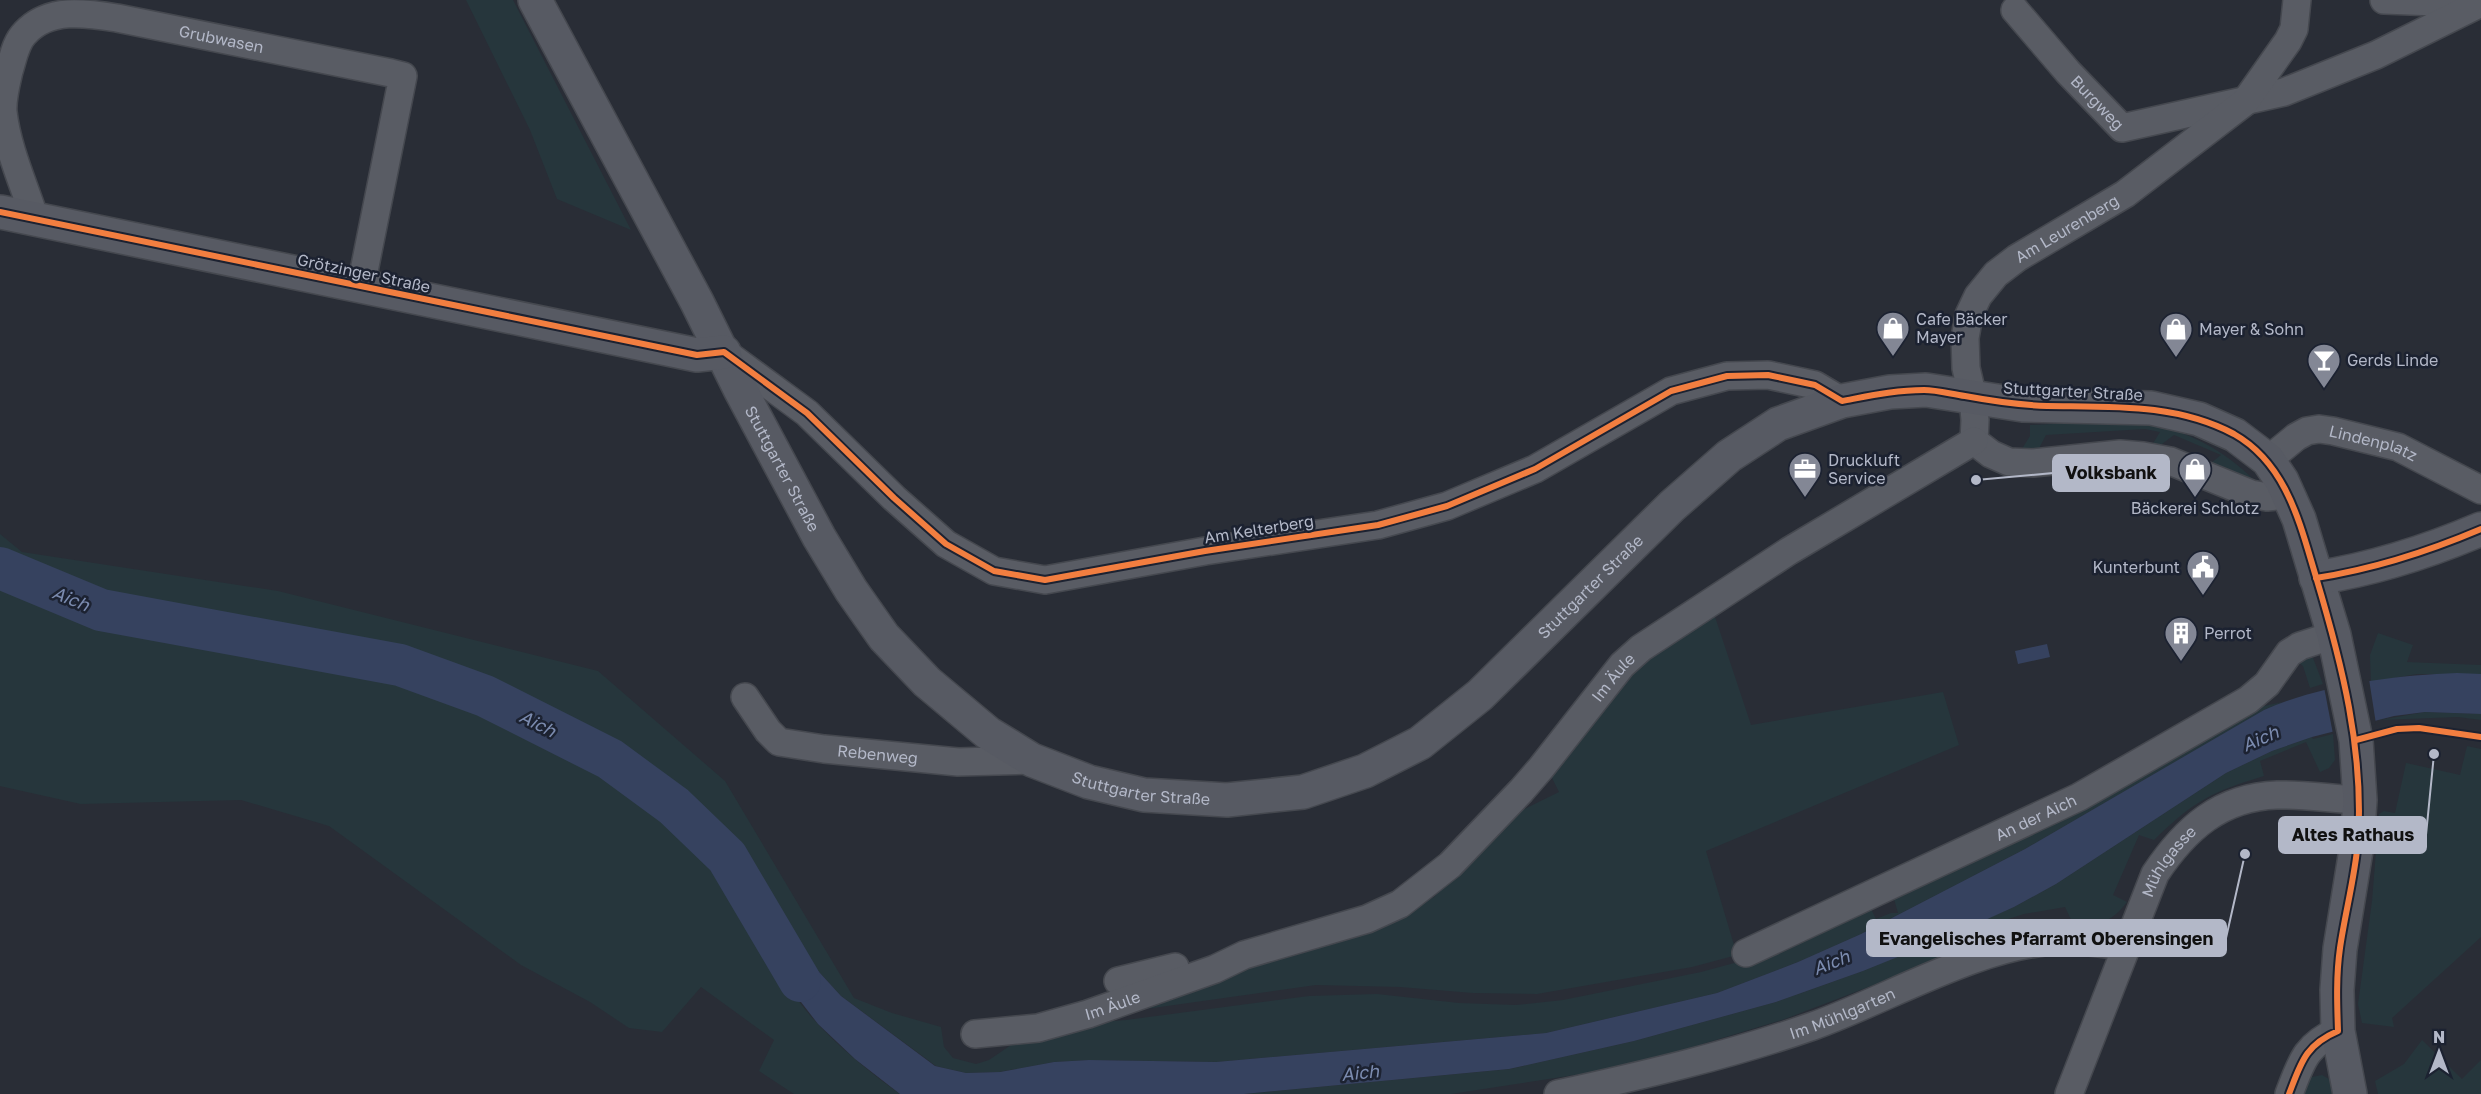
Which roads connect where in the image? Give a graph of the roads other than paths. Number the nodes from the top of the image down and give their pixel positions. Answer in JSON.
{"nodes":[{"id":1,"x":535,"y":0,"type":"edge"},
{"id":2,"x":2298,"y":0,"type":"edge"},
{"id":3,"x":2384,"y":0,"type":"edge"},
{"id":4,"x":2463,"y":0,"type":"edge"},
{"id":5,"x":2481,"y":3,"type":"edge"},
{"id":6,"x":2015,"y":10,"type":"dead end"},
{"id":7,"x":2245,"y":102,"type":"junction"},
{"id":8,"x":0,"y":212,"type":"edge"},
{"id":9,"x":35,"y":219,"type":"junction"},
{"id":10,"x":361,"y":286,"type":"junction"},
{"id":11,"x":724,"y":352,"type":"junction"},
{"id":12,"x":1973,"y":398,"type":"junction"},
{"id":13,"x":1842,"y":401,"type":"junction"},
{"id":14,"x":1974,"y":441,"type":"junction"},
{"id":15,"x":2268,"y":460,"type":"junction"},
{"id":16,"x":2481,"y":490,"type":"edge"},
{"id":17,"x":2288,"y":495,"type":"junction"},
{"id":18,"x":2481,"y":529,"type":"edge"},
{"id":19,"x":2316,"y":578,"type":"junction"},
{"id":20,"x":2334,"y":635,"type":"junction"},
{"id":21,"x":745,"y":697,"type":"dead end"},
{"id":22,"x":1032,"y":760,"type":"junction"},
{"id":23,"x":2360,"y":800,"type":"junction"},
{"id":24,"x":2125,"y":947,"type":"junction"},
{"id":25,"x":1746,"y":953,"type":"dead end"},
{"id":26,"x":1244,"y":955,"type":"junction"},
{"id":27,"x":1118,"y":981,"type":"dead end"},
{"id":28,"x":2338,"y":1031,"type":"junction"},
{"id":29,"x":975,"y":1034,"type":"dead end"},
{"id":30,"x":1558,"y":1094,"type":"edge"},
{"id":31,"x":2069,"y":1094,"type":"edge"},
{"id":32,"x":2289,"y":1094,"type":"edge"},
{"id":33,"x":2350,"y":1094,"type":"edge"}],
"edges":[{"from":1,"to":11,"type":"main road","name":"Stuttgarter Straße"},
{"from":2,"to":7,"type":"street","name":"Am Leurenberg"},
{"from":3,"to":4,"type":"street"},
{"from":5,"to":7,"type":"street","name":"Am Leurenberg"},
{"from":6,"to":7,"type":"street","name":"Burgweg"},
{"from":7,"to":12,"type":"street","name":"Am Leurenberg"},
{"from":8,"to":9,"type":"main road","name":"Grötzinger Straße"},
{"from":9,"to":10,"type":"main road","name":"Grötzinger Straße"},
{"from":9,"to":10,"type":"street","name":"Grubwasen"},
{"from":10,"to":11,"type":"main road","name":"Grötzinger Straße"},
{"from":11,"to":13,"type":"street","name":"Am Kelterberg"},
{"from":11,"to":22,"type":"main road","name":"Stuttgarter Straße"},
{"from":12,"to":13,"type":"main road","name":"Stuttgarter Straße"},
{"from":12,"to":14,"type":"street"},
{"from":12,"to":15,"type":"main road","name":"Stuttgarter Straße"},
{"from":13,"to":22,"type":"main road","name":"Stuttgarter Straße"},
{"from":14,"to":17,"type":"street"},
{"from":14,"to":26,"type":"street","name":"Im Äule"},
{"from":15,"to":16,"type":"street","name":"Lindenplatz"},
{"from":15,"to":17,"type":"main road","name":"Stuttgarter Straße"},
{"from":17,"to":19,"type":"main road","name":"Stuttgarter Straße"},
{"from":18,"to":19,"type":"main road"},
{"from":19,"to":20,"type":"main road","name":"Stuttgarter Straße"},
{"from":20,"to":23,"type":"main road","name":"Stuttgarter Straße"},
{"from":20,"to":25,"type":"street","name":"An der Aich"},
{"from":21,"to":22,"type":"street","name":"Rebenweg"},
{"from":23,"to":24,"type":"street","name":"Mühlgasse"},
{"from":23,"to":28,"type":"main road","name":"Stuttgarter Straße"},
{"from":24,"to":30,"type":"street","name":"Im Mühlgarten"},
{"from":24,"to":31,"type":"street","name":"Mühlgasse"},
{"from":26,"to":27,"type":"street","name":"Im Äule"},
{"from":26,"to":29,"type":"street","name":"Im Äule"},
{"from":28,"to":32,"type":"street"},
{"from":28,"to":33,"type":"main road","name":"Stuttgarter Straße"}]}
